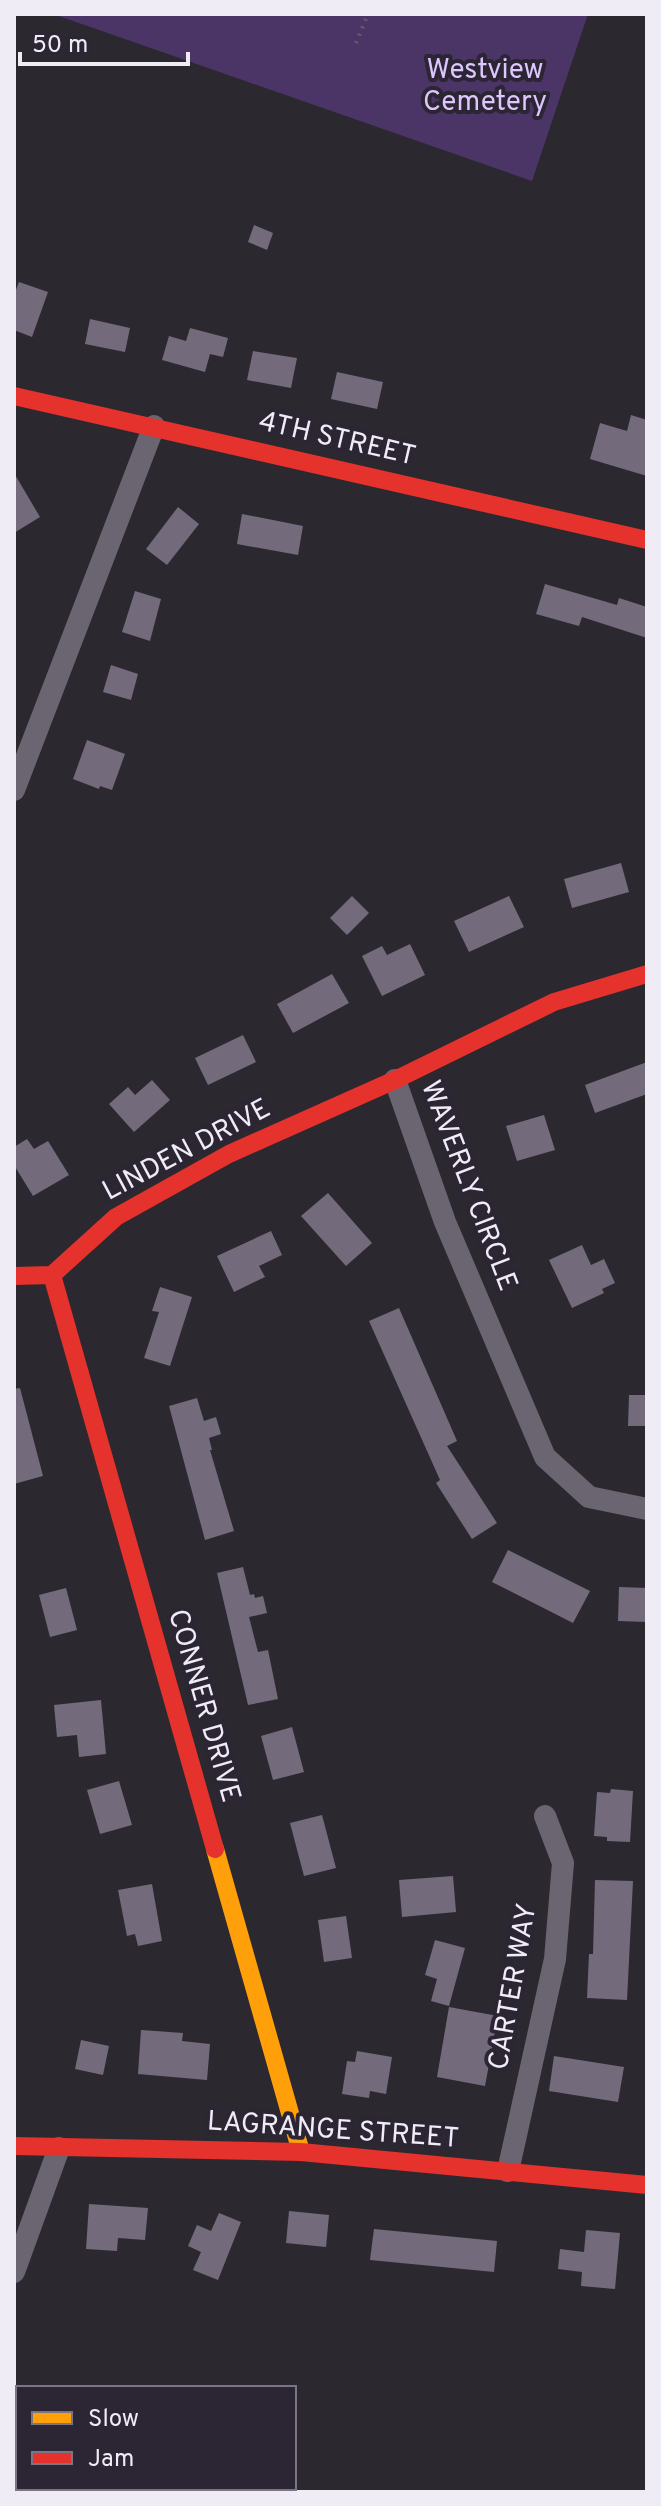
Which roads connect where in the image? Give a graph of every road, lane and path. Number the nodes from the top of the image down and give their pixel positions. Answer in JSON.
{"nodes":[{"id":1,"x":368,"y":14,"type":"edge"},
{"id":2,"x":356,"y":43,"type":"dead end"},
{"id":3,"x":14,"y":396,"type":"edge"},
{"id":4,"x":154,"y":426,"type":"junction"},
{"id":5,"x":647,"y":540,"type":"edge"},
{"id":6,"x":14,"y":790,"type":"edge"},
{"id":7,"x":647,"y":974,"type":"edge"},
{"id":8,"x":395,"y":1080,"type":"junction"},
{"id":9,"x":52,"y":1275,"type":"junction"},
{"id":10,"x":14,"y":1276,"type":"edge"},
{"id":11,"x":647,"y":1509,"type":"edge"},
{"id":12,"x":545,"y":1816,"type":"dead end"},
{"id":13,"x":14,"y":2146,"type":"edge"},
{"id":14,"x":59,"y":2148,"type":"junction"},
{"id":15,"x":301,"y":2152,"type":"junction"},
{"id":16,"x":508,"y":2171,"type":"junction"},
{"id":17,"x":647,"y":2185,"type":"edge"},
{"id":18,"x":14,"y":2272,"type":"edge"}],
"edges":[{"from":1,"to":2,"type":"path"},
{"from":3,"to":4,"type":"street","name":"4TH STREET"},
{"from":4,"to":5,"type":"street","name":"4TH STREET"},
{"from":4,"to":6,"type":"street"},
{"from":7,"to":8,"type":"street","name":"WAVERLY CIRCLE"},
{"from":8,"to":9,"type":"street","name":"LINDEN DRIVE"},
{"from":8,"to":11,"type":"street","name":"WAVERLY CIRCLE"},
{"from":9,"to":10,"type":"street"},
{"from":9,"to":15,"type":"street","name":"CONNER DRIVE"},
{"from":12,"to":16,"type":"street","name":"CARTER WAY"},
{"from":13,"to":14,"type":"street","name":"LAGRANGE STREET"},
{"from":14,"to":15,"type":"street","name":"LAGRANGE STREET"},
{"from":14,"to":18,"type":"street"},
{"from":15,"to":16,"type":"street","name":"LAGRANGE STREET"},
{"from":16,"to":17,"type":"street","name":"LAGRANGE STREET"}]}
